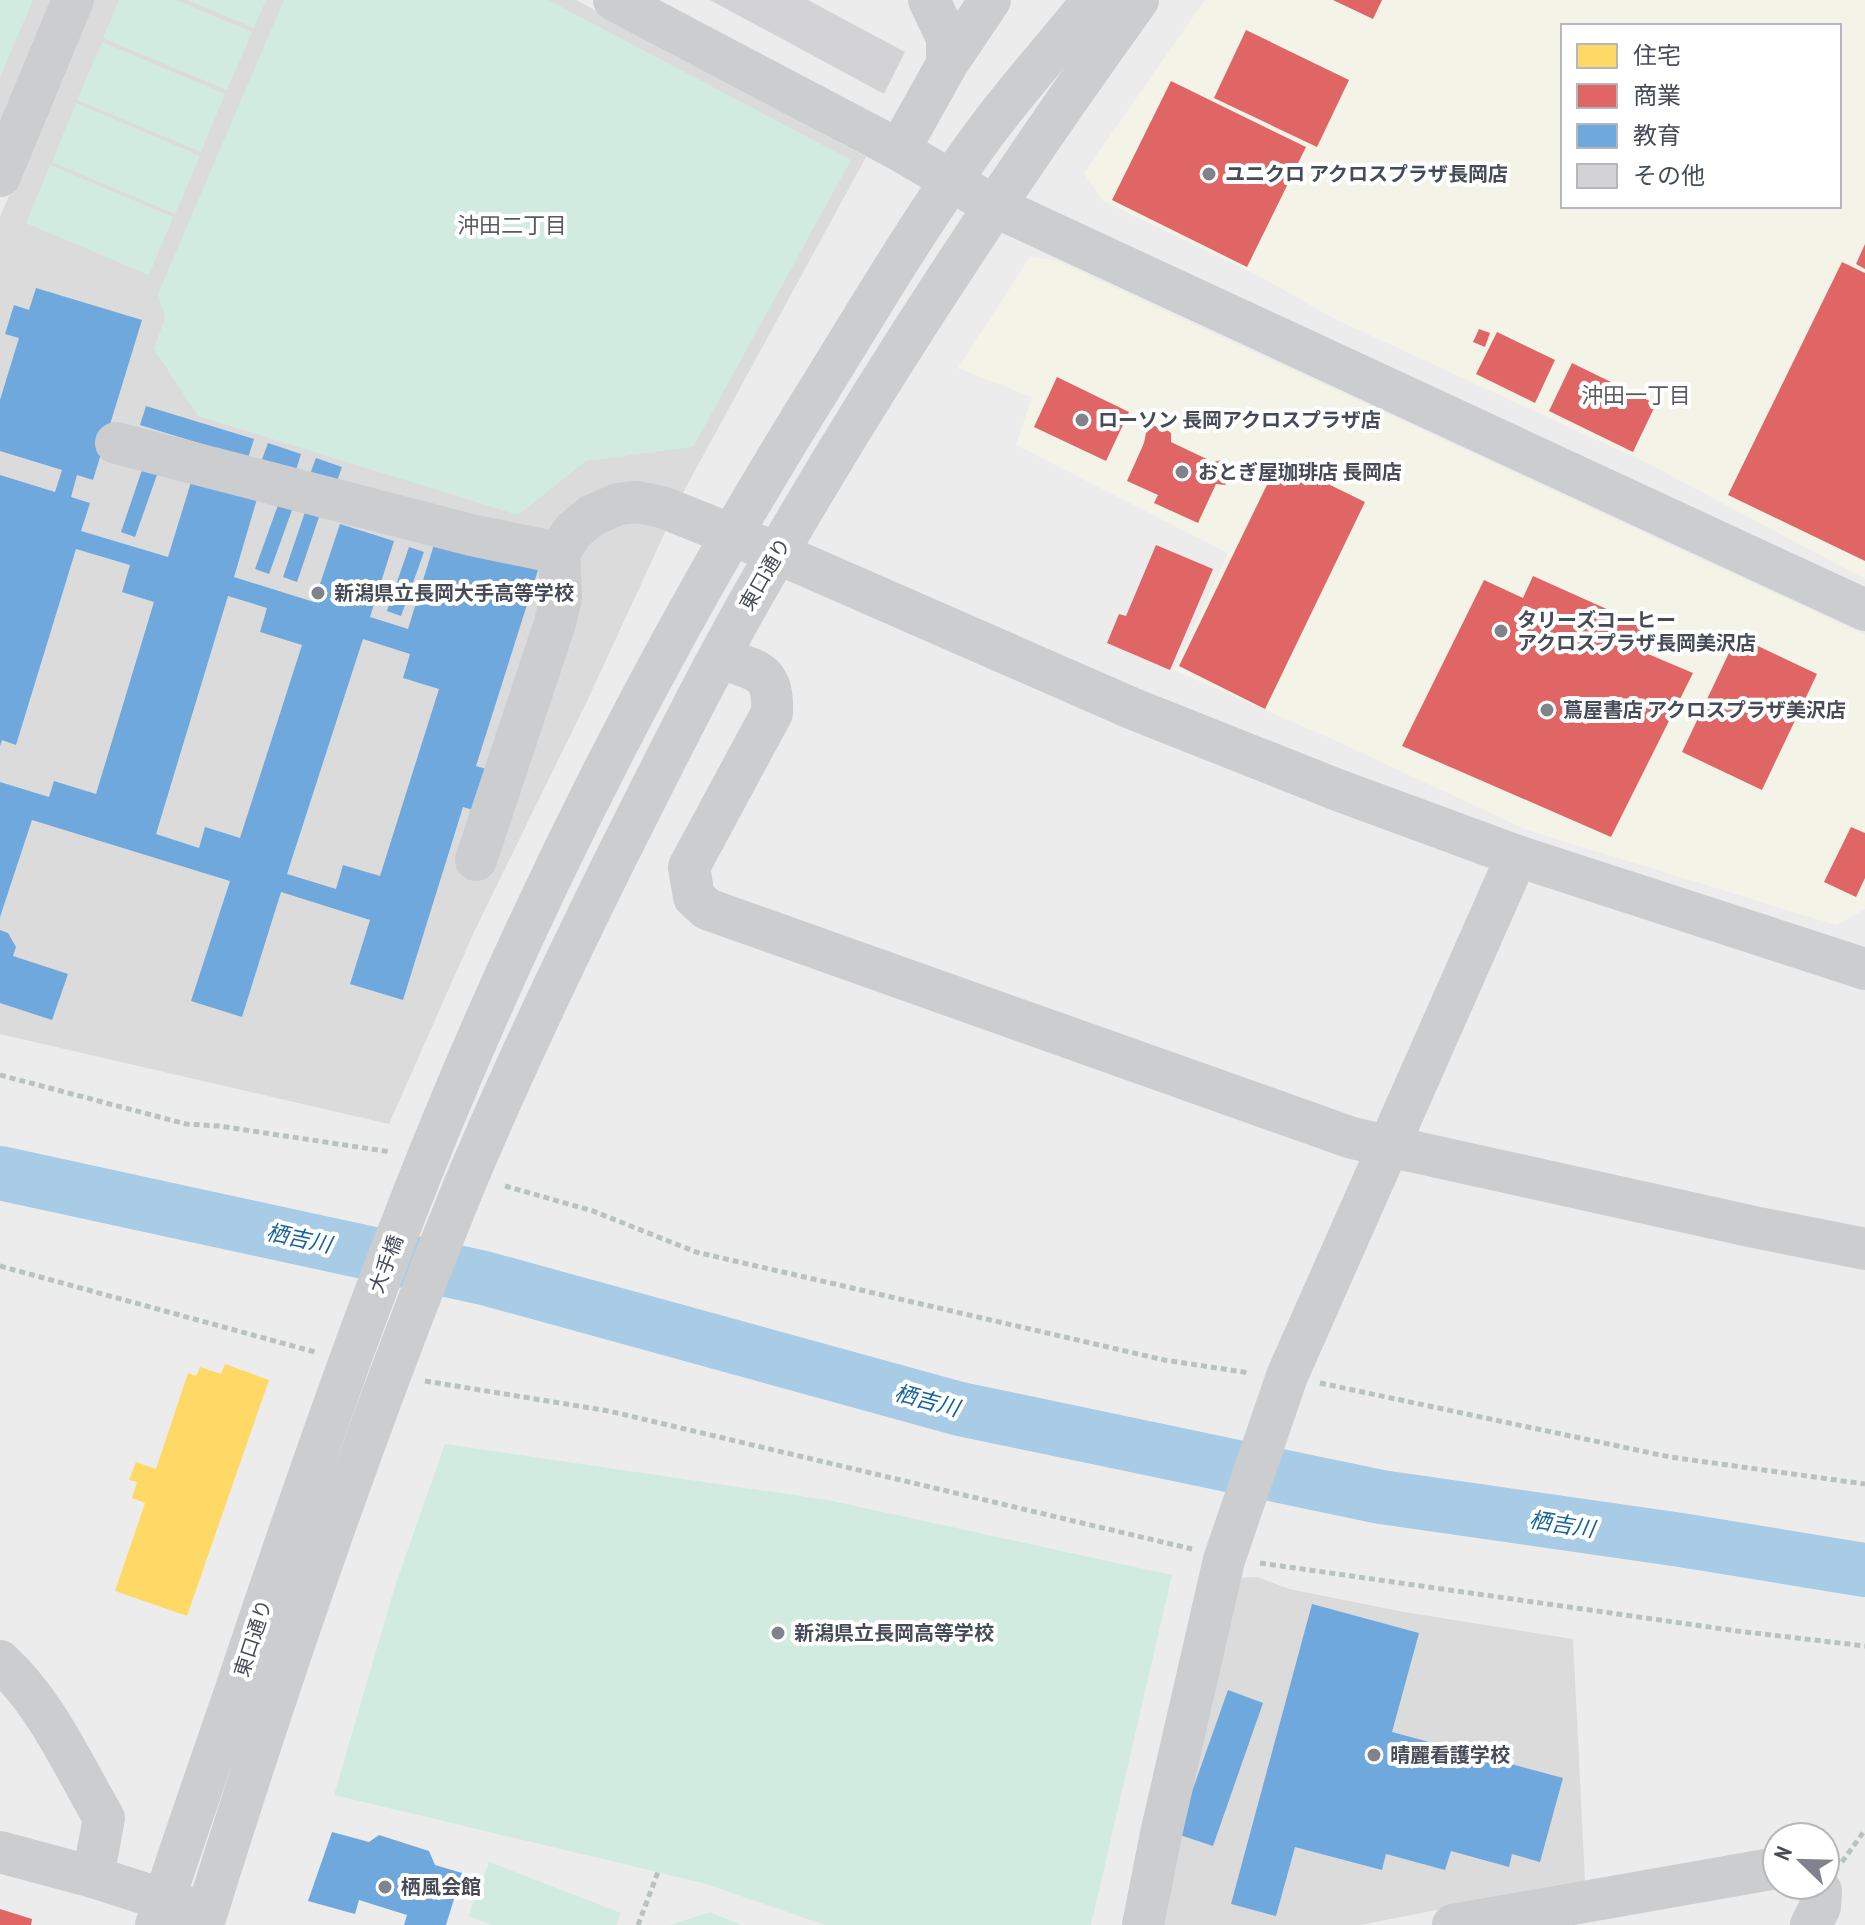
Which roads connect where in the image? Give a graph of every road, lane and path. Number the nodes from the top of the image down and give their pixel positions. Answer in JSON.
{"nodes":[{"id":1,"x":73,"y":0,"type":"edge"},
{"id":2,"x":614,"y":0,"type":"edge"},
{"id":3,"x":929,"y":0,"type":"edge"},
{"id":4,"x":990,"y":0,"type":"edge"},
{"id":5,"x":1093,"y":0,"type":"edge"},
{"id":6,"x":1138,"y":0,"type":"edge"},
{"id":7,"x":947,"y":64,"type":"junction"},
{"id":8,"x":899,"y":150,"type":"junction"},
{"id":9,"x":0,"y":176,"type":"edge"},
{"id":10,"x":951,"y":182,"type":"junction"},
{"id":11,"x":994,"y":206,"type":"junction"},
{"id":12,"x":116,"y":443,"type":"dead end"},
{"id":13,"x":731,"y":534,"type":"junction"},
{"id":14,"x":559,"y":553,"type":"junction"},
{"id":15,"x":777,"y":553,"type":"junction"},
{"id":16,"x":1865,"y":610,"type":"edge"},
{"id":17,"x":719,"y":657,"type":"junction"},
{"id":18,"x":1517,"y":856,"type":"junction"},
{"id":19,"x":476,"y":860,"type":"dead end"},
{"id":20,"x":1865,"y":969,"type":"edge"},
{"id":21,"x":0,"y":1075,"type":"edge"},
{"id":22,"x":1388,"y":1146,"type":"junction"},
{"id":23,"x":406,"y":1165,"type":"junction"},
{"id":24,"x":505,"y":1186,"type":"dead end"},
{"id":25,"x":1865,"y":1249,"type":"edge"},
{"id":26,"x":0,"y":1266,"type":"edge"},
{"id":27,"x":333,"y":1352,"type":"junction"},
{"id":28,"x":410,"y":1372,"type":"junction"},
{"id":29,"x":1283,"y":1381,"type":"junction"},
{"id":30,"x":1865,"y":1484,"type":"edge"},
{"id":31,"x":1227,"y":1555,"type":"junction"},
{"id":32,"x":1865,"y":1646,"type":"edge"},
{"id":33,"x":0,"y":1661,"type":"edge"},
{"id":34,"x":0,"y":1852,"type":"edge"},
{"id":35,"x":1761,"y":1871,"type":"edge"},
{"id":36,"x":658,"y":1872,"type":"dead end"},
{"id":37,"x":93,"y":1877,"type":"junction"},
{"id":38,"x":1820,"y":1901,"type":"edge"},
{"id":39,"x":160,"y":1912,"type":"edge"},
{"id":40,"x":1542,"y":1917,"type":"edge"},
{"id":41,"x":205,"y":1919,"type":"edge"},
{"id":42,"x":638,"y":1925,"type":"edge"},
{"id":43,"x":1143,"y":1925,"type":"edge"},
{"id":44,"x":1453,"y":1925,"type":"edge"},
{"id":45,"x":1811,"y":1925,"type":"edge"}],
"edges":[{"from":1,"to":9,"type":"street"},
{"from":2,"to":8,"type":"street"},
{"from":3,"to":7,"type":"street"},
{"from":4,"to":7,"type":"street"},
{"from":5,"to":10,"type":"street"},
{"from":6,"to":11,"type":"street","name":"東口通り"},
{"from":7,"to":8,"type":"street"},
{"from":8,"to":10,"type":"street"},
{"from":10,"to":11,"type":"street"},
{"from":10,"to":13,"type":"street"},
{"from":11,"to":15,"type":"street","name":"東口通り"},
{"from":11,"to":16,"type":"street"},
{"from":12,"to":14,"type":"street"},
{"from":13,"to":14,"type":"street"},
{"from":13,"to":15,"type":"street"},
{"from":13,"to":23,"type":"street"},
{"from":14,"to":19,"type":"street"},
{"from":15,"to":17,"type":"street","name":"東口通り"},
{"from":15,"to":18,"type":"street"},
{"from":17,"to":22,"type":"street"},
{"from":17,"to":28,"type":"street","name":"東口通り"},
{"from":18,"to":20,"type":"street"},
{"from":18,"to":22,"type":"street"},
{"from":21,"to":23,"type":"path"},
{"from":22,"to":25,"type":"street"},
{"from":22,"to":29,"type":"street"},
{"from":23,"to":27,"type":"street","name":"大手橋"},
{"from":24,"to":29,"type":"path"},
{"from":26,"to":27,"type":"path"},
{"from":27,"to":39,"type":"street","name":"東口通り"},
{"from":28,"to":31,"type":"path"},
{"from":28,"to":41,"type":"street","name":"東口通り"},
{"from":29,"to":30,"type":"path"},
{"from":29,"to":31,"type":"street"},
{"from":31,"to":32,"type":"path"},
{"from":31,"to":43,"type":"street"},
{"from":33,"to":37,"type":"street"},
{"from":34,"to":37,"type":"street"},
{"from":35,"to":40,"type":"street"},
{"from":36,"to":42,"type":"path"},
{"from":37,"to":39,"type":"street"},
{"from":38,"to":45,"type":"street"},
{"from":39,"to":41,"type":"street"},
{"from":40,"to":44,"type":"street"}]}
